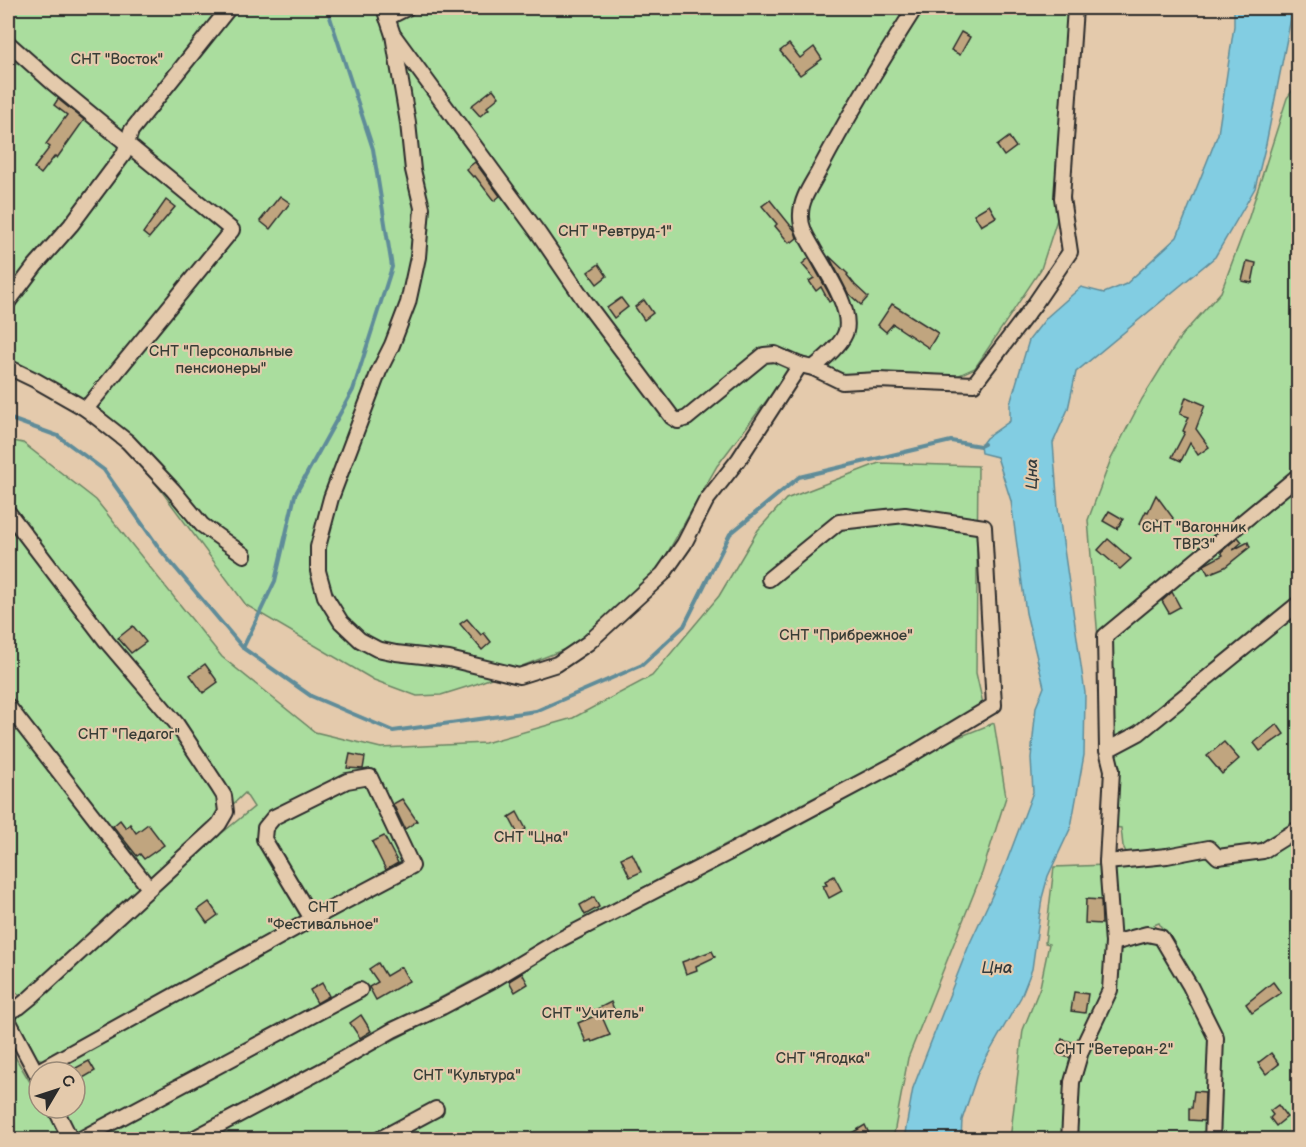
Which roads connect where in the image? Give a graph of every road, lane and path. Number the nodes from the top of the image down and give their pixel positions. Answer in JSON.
{"nodes":[{"id":1,"x":229,"y":8,"type":"edge"},
{"id":2,"x":406,"y":8,"type":"edge"},
{"id":3,"x":915,"y":8,"type":"edge"},
{"id":4,"x":1075,"y":8,"type":"edge"},
{"id":5,"x":386,"y":13,"type":"edge"},
{"id":6,"x":393,"y":35,"type":"junction"},
{"id":7,"x":8,"y":43,"type":"edge"},
{"id":8,"x":127,"y":144,"type":"junction"},
{"id":9,"x":8,"y":302,"type":"edge"},
{"id":10,"x":8,"y":367,"type":"edge"},
{"id":11,"x":806,"y":367,"type":"junction"},
{"id":12,"x":87,"y":409,"type":"junction"},
{"id":13,"x":1299,"y":476,"type":"edge"},
{"id":14,"x":8,"y":512,"type":"edge"},
{"id":15,"x":244,"y":555,"type":"dead end"},
{"id":16,"x":769,"y":579,"type":"dead end"},
{"id":17,"x":1299,"y":604,"type":"edge"},
{"id":18,"x":8,"y":706,"type":"edge"},
{"id":19,"x":1107,"y":750,"type":"junction"},
{"id":20,"x":1299,"y":829,"type":"edge"},
{"id":21,"x":1107,"y":861,"type":"junction"},
{"id":22,"x":148,"y":888,"type":"junction"},
{"id":23,"x":312,"y":919,"type":"junction"},
{"id":24,"x":1113,"y":943,"type":"junction"},
{"id":25,"x":360,"y":990,"type":"dead end"},
{"id":26,"x":8,"y":1012,"type":"edge"},
{"id":27,"x":8,"y":1020,"type":"edge"},
{"id":28,"x":30,"y":1060,"type":"edge"},
{"id":29,"x":64,"y":1060,"type":"edge"},
{"id":30,"x":436,"y":1109,"type":"dead end"},
{"id":31,"x":61,"y":1120,"type":"edge"},
{"id":32,"x":71,"y":1140,"type":"edge"},
{"id":33,"x":80,"y":1140,"type":"edge"},
{"id":34,"x":191,"y":1140,"type":"edge"},
{"id":35,"x":378,"y":1140,"type":"edge"},
{"id":36,"x":1069,"y":1140,"type":"edge"},
{"id":37,"x":1212,"y":1140,"type":"edge"}],
"edges":[{"from":1,"to":8,"type":"street"},
{"from":2,"to":5,"type":"street"},
{"from":3,"to":11,"type":"street"},
{"from":4,"to":11,"type":"street"},
{"from":5,"to":6,"type":"street"},
{"from":6,"to":11,"type":"street"},
{"from":6,"to":11,"type":"street"},
{"from":7,"to":8,"type":"street"},
{"from":8,"to":9,"type":"street"},
{"from":8,"to":12,"type":"street"},
{"from":10,"to":12,"type":"street"},
{"from":12,"to":15,"type":"street"},
{"from":13,"to":19,"type":"street"},
{"from":14,"to":22,"type":"street"},
{"from":16,"to":34,"type":"street"},
{"from":17,"to":19,"type":"street"},
{"from":18,"to":22,"type":"street"},
{"from":19,"to":21,"type":"street"},
{"from":20,"to":21,"type":"street"},
{"from":21,"to":24,"type":"street"},
{"from":22,"to":26,"type":"street"},
{"from":23,"to":23,"type":"street"},
{"from":23,"to":29,"type":"street"},
{"from":24,"to":36,"type":"street"},
{"from":24,"to":37,"type":"street"},
{"from":25,"to":33,"type":"street"},
{"from":27,"to":28,"type":"street"},
{"from":30,"to":35,"type":"street"},
{"from":31,"to":32,"type":"street"}]}
